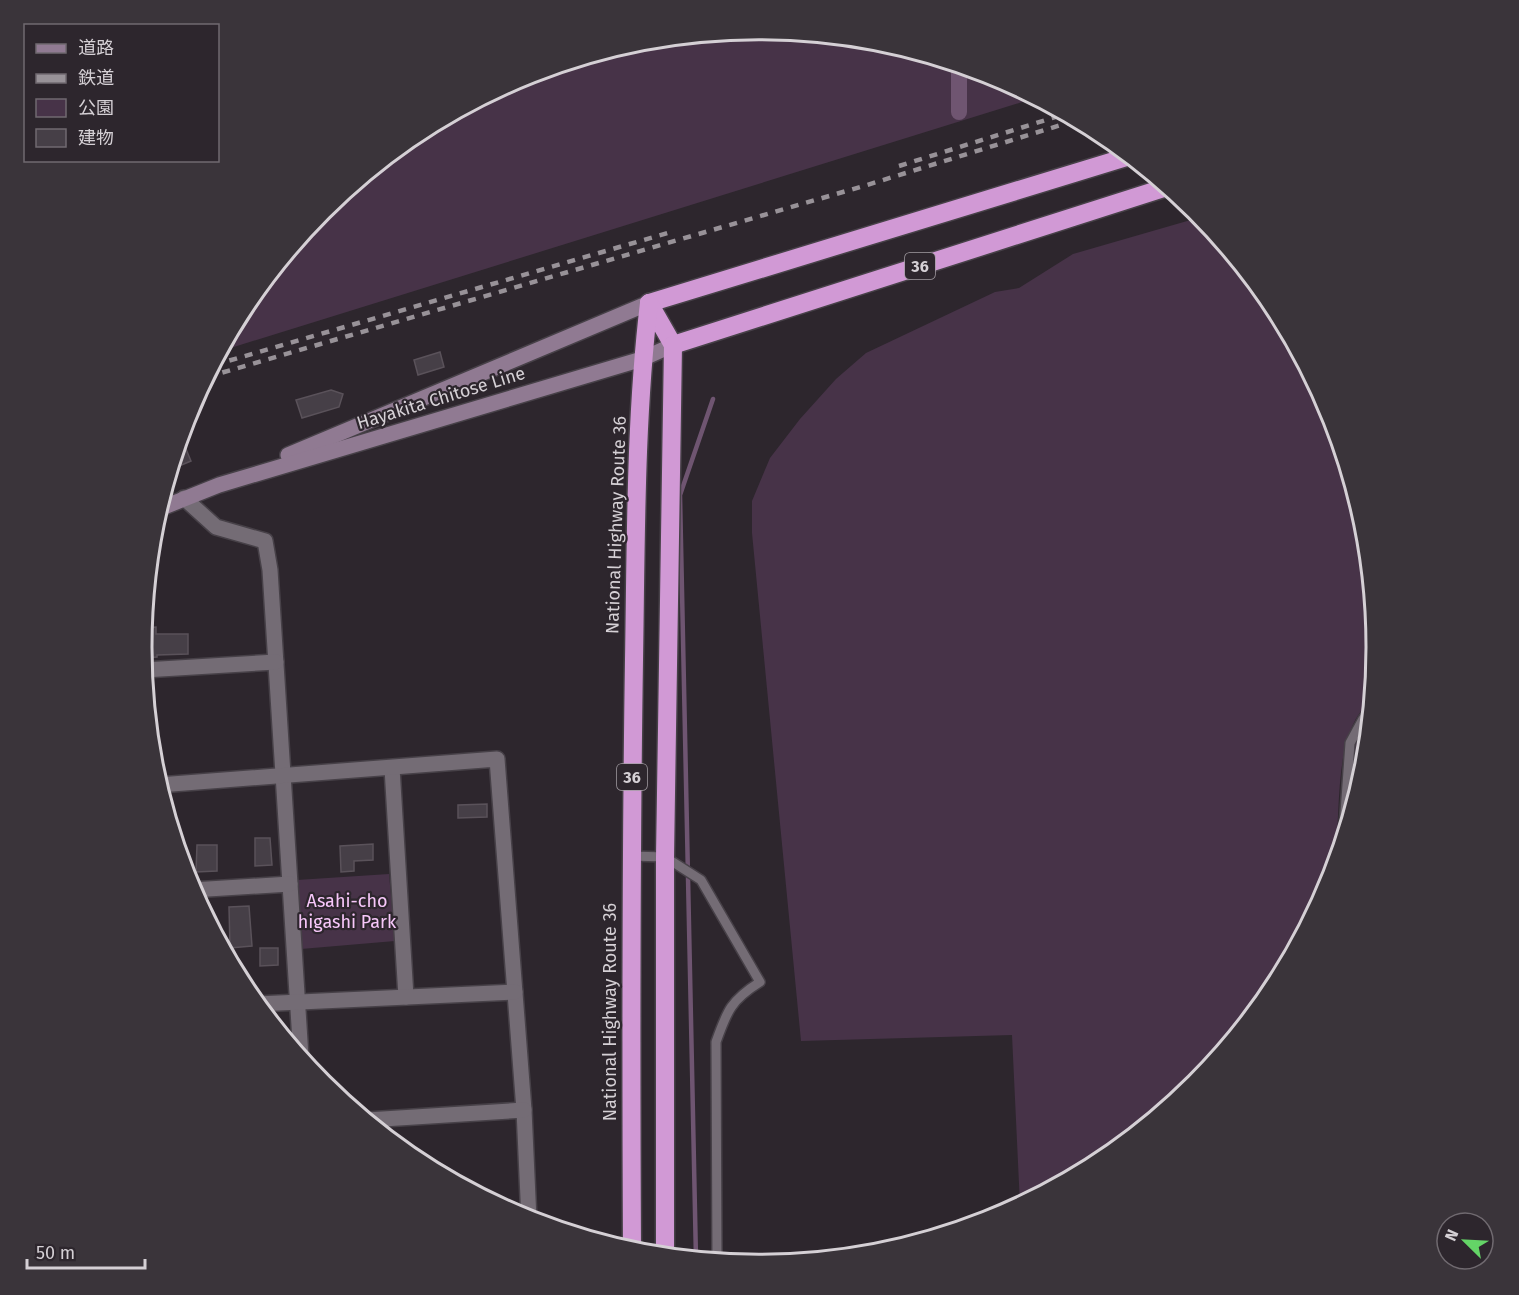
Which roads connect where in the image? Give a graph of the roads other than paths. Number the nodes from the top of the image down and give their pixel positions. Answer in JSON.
{"nodes":[{"id":1,"x":1120,"y":159,"type":"edge"},
{"id":2,"x":1158,"y":190,"type":"edge"},
{"id":3,"x":649,"y":303,"type":"junction"},
{"id":4,"x":673,"y":345,"type":"junction"},
{"id":5,"x":642,"y":359,"type":"junction"},
{"id":6,"x":219,"y":484,"type":"junction"},
{"id":7,"x":184,"y":498,"type":"junction"},
{"id":8,"x":170,"y":504,"type":"edge"},
{"id":9,"x":276,"y":662,"type":"junction"},
{"id":10,"x":153,"y":669,"type":"edge"},
{"id":11,"x":1362,"y":722,"type":"edge"},
{"id":12,"x":392,"y":768,"type":"junction"},
{"id":13,"x":283,"y":776,"type":"junction"},
{"id":14,"x":168,"y":783,"type":"edge"},
{"id":15,"x":1345,"y":807,"type":"edge"},
{"id":16,"x":631,"y":856,"type":"junction"},
{"id":17,"x":665,"y":857,"type":"junction"},
{"id":18,"x":290,"y":884,"type":"junction"},
{"id":19,"x":203,"y":889,"type":"edge"},
{"id":20,"x":515,"y":992,"type":"junction"},
{"id":21,"x":406,"y":997,"type":"junction"},
{"id":22,"x":297,"y":1001,"type":"junction"},
{"id":23,"x":268,"y":1003,"type":"edge"},
{"id":24,"x":300,"y":1044,"type":"edge"},
{"id":25,"x":524,"y":1110,"type":"junction"},
{"id":26,"x":378,"y":1119,"type":"edge"},
{"id":27,"x":528,"y":1209,"type":"edge"},
{"id":28,"x":632,"y":1241,"type":"edge"},
{"id":29,"x":665,"y":1247,"type":"edge"},
{"id":30,"x":717,"y":1253,"type":"edge"}],
"edges":[{"from":1,"to":3,"type":"highway","number":"36"},
{"from":2,"to":4,"type":"highway","number":"36"},
{"from":3,"to":4,"type":"highway"},
{"from":3,"to":5,"type":"highway","name":"National Highway Route 36","number":"36"},
{"from":3,"to":6,"type":"main road","name":"Hayakita Chitose Line"},
{"from":4,"to":5,"type":"main road","name":"Hayakita Chitose Line"},
{"from":4,"to":17,"type":"highway","number":"36"},
{"from":5,"to":6,"type":"main road","name":"Hayakita Chitose Line"},
{"from":5,"to":16,"type":"highway","name":"National Highway Route 36","number":"36"},
{"from":6,"to":7,"type":"main road","name":"Hayakita Chitose Line"},
{"from":7,"to":8,"type":"main road","name":"Hayakita Chitose Line"},
{"from":7,"to":9,"type":"street"},
{"from":9,"to":10,"type":"street"},
{"from":9,"to":13,"type":"street"},
{"from":11,"to":15,"type":"lane"},
{"from":12,"to":13,"type":"street"},
{"from":12,"to":20,"type":"street"},
{"from":12,"to":21,"type":"street"},
{"from":13,"to":14,"type":"street"},
{"from":13,"to":18,"type":"street"},
{"from":16,"to":17,"type":"lane"},
{"from":16,"to":28,"type":"highway","name":"National Highway Route 36","number":"36"},
{"from":17,"to":29,"type":"highway","number":"36"},
{"from":17,"to":30,"type":"lane"},
{"from":18,"to":19,"type":"street"},
{"from":18,"to":22,"type":"street"},
{"from":20,"to":21,"type":"street"},
{"from":20,"to":25,"type":"street"},
{"from":21,"to":22,"type":"street"},
{"from":22,"to":23,"type":"street"},
{"from":22,"to":24,"type":"street"},
{"from":25,"to":26,"type":"street"},
{"from":25,"to":27,"type":"street"}]}
